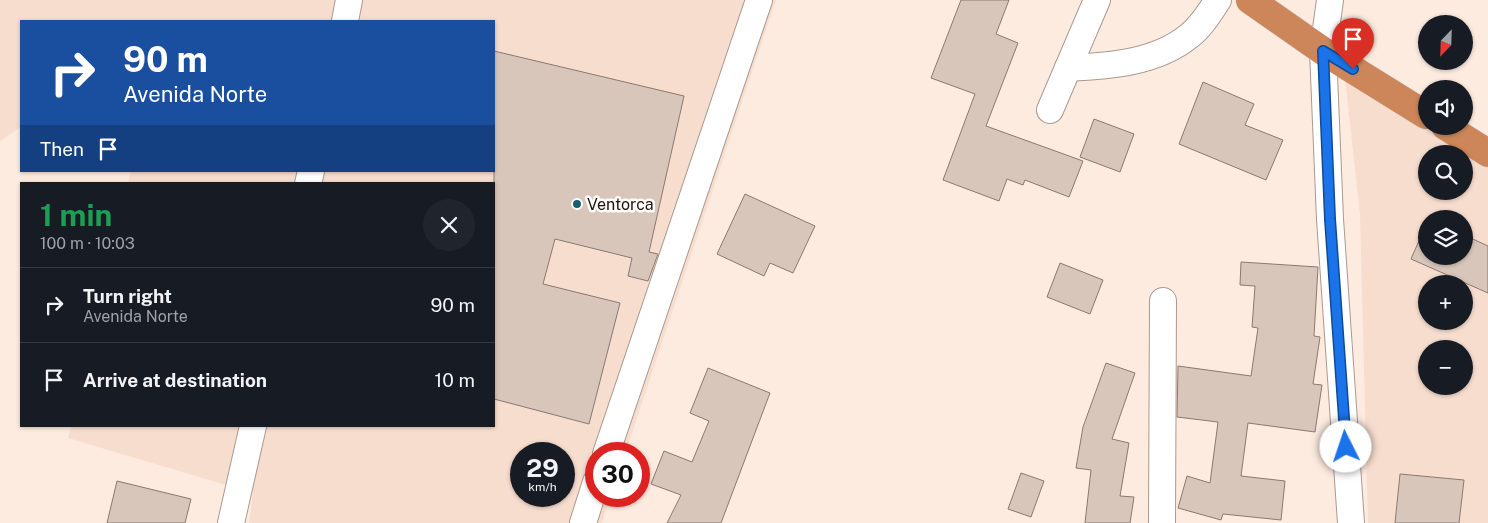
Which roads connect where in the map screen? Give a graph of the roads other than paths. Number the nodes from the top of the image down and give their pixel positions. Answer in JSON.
{"nodes":[{"id":1,"x":350,"y":0,"type":"edge"},
{"id":2,"x":759,"y":0,"type":"edge"},
{"id":3,"x":1097,"y":0,"type":"edge"},
{"id":4,"x":1218,"y":0,"type":"edge"},
{"id":5,"x":1250,"y":0,"type":"edge"},
{"id":6,"x":1330,"y":0,"type":"edge"},
{"id":7,"x":345,"y":20,"type":"edge"},
{"id":8,"x":1323,"y":51,"type":"junction"},
{"id":9,"x":1068,"y":68,"type":"junction"},
{"id":10,"x":1050,"y":110,"type":"dead end"},
{"id":11,"x":1418,"y":110,"type":"edge"},
{"id":12,"x":1459,"y":135,"type":"edge"},
{"id":13,"x":1488,"y":153,"type":"edge"},
{"id":14,"x":1163,"y":301,"type":"dead end"},
{"id":15,"x":253,"y":427,"type":"edge"},
{"id":16,"x":610,"y":442,"type":"edge"},
{"id":17,"x":587,"y":507,"type":"edge"},
{"id":18,"x":231,"y":523,"type":"edge"},
{"id":19,"x":582,"y":523,"type":"edge"},
{"id":20,"x":1162,"y":523,"type":"edge"},
{"id":21,"x":1351,"y":523,"type":"edge"}],
"edges":[{"from":1,"to":7,"type":"street"},
{"from":2,"to":16,"type":"street"},
{"from":3,"to":9,"type":"street"},
{"from":4,"to":9,"type":"street"},
{"from":5,"to":8,"type":"highway"},
{"from":6,"to":8,"type":"street"},
{"from":8,"to":11,"type":"highway"},
{"from":8,"to":21,"type":"street"},
{"from":9,"to":10,"type":"street"},
{"from":12,"to":13,"type":"highway"},
{"from":14,"to":20,"type":"street"},
{"from":15,"to":18,"type":"street"},
{"from":17,"to":19,"type":"street"}]}
